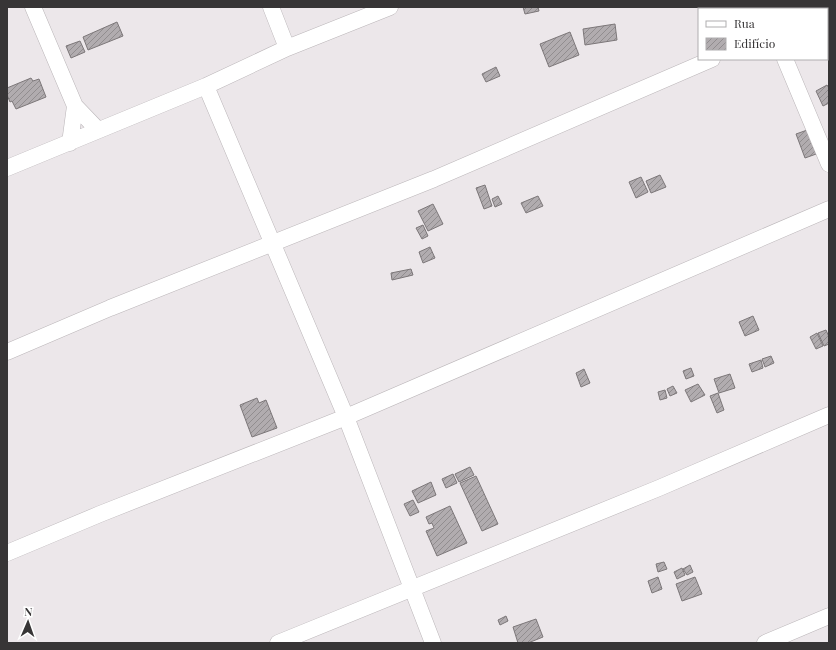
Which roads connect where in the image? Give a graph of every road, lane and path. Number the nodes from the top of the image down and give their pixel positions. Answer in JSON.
{"nodes":[{"id":1,"x":33,"y":7,"type":"edge"},
{"id":2,"x":271,"y":7,"type":"edge"},
{"id":3,"x":390,"y":7,"type":"edge"},
{"id":4,"x":287,"y":48,"type":"junction"},
{"id":5,"x":710,"y":60,"type":"edge"},
{"id":6,"x":785,"y":60,"type":"edge"},
{"id":7,"x":206,"y":86,"type":"junction"},
{"id":8,"x":75,"y":106,"type":"junction"},
{"id":9,"x":98,"y":130,"type":"junction"},
{"id":10,"x":70,"y":143,"type":"junction"},
{"id":11,"x":829,"y":164,"type":"edge"},
{"id":12,"x":7,"y":168,"type":"edge"},
{"id":13,"x":829,"y":210,"type":"edge"},
{"id":14,"x":272,"y":244,"type":"junction"},
{"id":15,"x":7,"y":352,"type":"edge"},
{"id":16,"x":829,"y":415,"type":"edge"},
{"id":17,"x":346,"y":417,"type":"junction"},
{"id":18,"x":7,"y":553,"type":"edge"},
{"id":19,"x":412,"y":587,"type":"junction"},
{"id":20,"x":829,"y":616,"type":"edge"},
{"id":21,"x":278,"y":643,"type":"edge"},
{"id":22,"x":433,"y":643,"type":"edge"},
{"id":23,"x":765,"y":643,"type":"edge"}],
"edges":[{"from":1,"to":8,"type":"street"},
{"from":2,"to":4,"type":"street"},
{"from":3,"to":4,"type":"street"},
{"from":4,"to":7,"type":"street"},
{"from":5,"to":14,"type":"street"},
{"from":6,"to":11,"type":"street"},
{"from":7,"to":9,"type":"street"},
{"from":7,"to":14,"type":"street"},
{"from":8,"to":9,"type":"street"},
{"from":8,"to":10,"type":"street"},
{"from":9,"to":10,"type":"street"},
{"from":10,"to":12,"type":"street"},
{"from":13,"to":17,"type":"street"},
{"from":14,"to":15,"type":"street"},
{"from":14,"to":17,"type":"street"},
{"from":16,"to":19,"type":"street"},
{"from":17,"to":18,"type":"street"},
{"from":17,"to":19,"type":"street"},
{"from":19,"to":21,"type":"street"},
{"from":19,"to":22,"type":"street"},
{"from":20,"to":23,"type":"street"}]}
